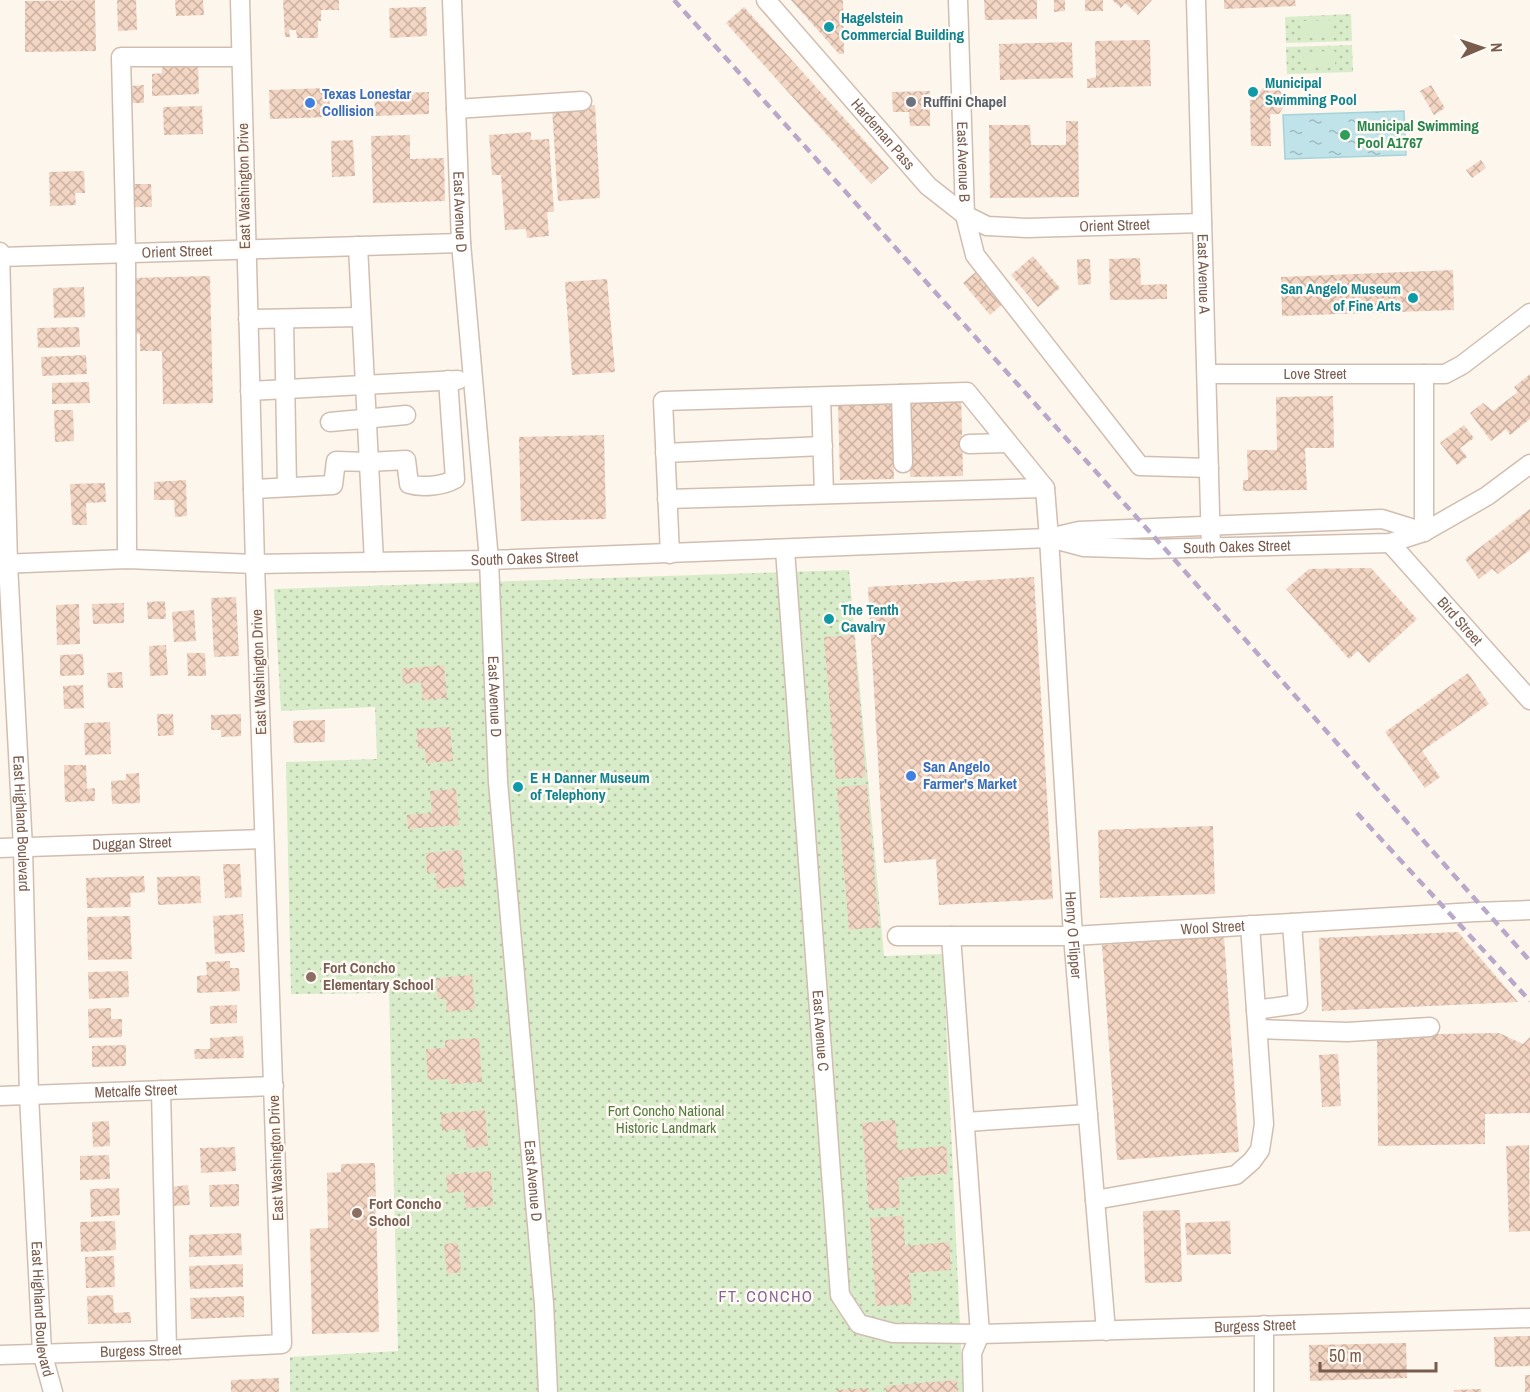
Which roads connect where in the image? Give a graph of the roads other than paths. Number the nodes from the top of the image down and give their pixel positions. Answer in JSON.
{"nodes":[{"id":1,"x":240,"y":0,"type":"edge"},
{"id":2,"x":452,"y":0,"type":"edge"},
{"id":3,"x":766,"y":0,"type":"edge"},
{"id":4,"x":958,"y":0,"type":"edge"},
{"id":5,"x":1196,"y":0,"type":"edge"},
{"id":6,"x":241,"y":57,"type":"junction"},
{"id":7,"x":582,"y":100,"type":"dead end"},
{"id":8,"x":456,"y":109,"type":"junction"},
{"id":9,"x":965,"y":215,"type":"junction"},
{"id":10,"x":1202,"y":224,"type":"junction"},
{"id":11,"x":1027,"y":228,"type":"joint"},
{"id":12,"x":461,"y":243,"type":"junction"},
{"id":13,"x":358,"y":246,"type":"junction"},
{"id":14,"x":245,"y":249,"type":"junction"},
{"id":15,"x":0,"y":252,"type":"edge"},
{"id":16,"x":126,"y":253,"type":"junction"},
{"id":17,"x":0,"y":257,"type":"edge"},
{"id":18,"x":1530,"y":313,"type":"edge"},
{"id":19,"x":362,"y":317,"type":"junction"},
{"id":20,"x":284,"y":318,"type":"junction"},
{"id":21,"x":248,"y":319,"type":"junction"},
{"id":22,"x":1207,"y":374,"type":"junction"},
{"id":23,"x":1424,"y":374,"type":"junction"},
{"id":24,"x":473,"y":379,"type":"junction"},
{"id":25,"x":448,"y":380,"type":"junction"},
{"id":26,"x":364,"y":386,"type":"junction"},
{"id":27,"x":285,"y":389,"type":"junction"},
{"id":28,"x":250,"y":391,"type":"junction"},
{"id":29,"x":901,"y":394,"type":"junction"},
{"id":30,"x":821,"y":397,"type":"junction"},
{"id":31,"x":406,"y":415,"type":"dead end"},
{"id":32,"x":366,"y":419,"type":"junction"},
{"id":33,"x":330,"y":422,"type":"dead end"},
{"id":34,"x":1008,"y":443,"type":"junction"},
{"id":35,"x":969,"y":444,"type":"dead end"},
{"id":36,"x":823,"y":446,"type":"junction"},
{"id":37,"x":665,"y":453,"type":"junction"},
{"id":38,"x":368,"y":462,"type":"junction"},
{"id":39,"x":903,"y":463,"type":"dead end"},
{"id":40,"x":1530,"y":464,"type":"edge"},
{"id":41,"x":1209,"y":468,"type":"junction"},
{"id":42,"x":482,"y":477,"type":"junction"},
{"id":43,"x":455,"y":478,"type":"junction"},
{"id":44,"x":287,"y":487,"type":"junction"},
{"id":45,"x":1045,"y":488,"type":"junction"},
{"id":46,"x":253,"y":489,"type":"junction"},
{"id":47,"x":824,"y":494,"type":"junction"},
{"id":48,"x":668,"y":499,"type":"junction"},
{"id":49,"x":1210,"y":526,"type":"junction"},
{"id":50,"x":1424,"y":532,"type":"junction"},
{"id":51,"x":1049,"y":538,"type":"junction"},
{"id":52,"x":1390,"y":543,"type":"junction"},
{"id":53,"x":1211,"y":548,"type":"junction"},
{"id":54,"x":785,"y":550,"type":"junction"},
{"id":55,"x":670,"y":554,"type":"junction"},
{"id":56,"x":127,"y":559,"type":"junction"},
{"id":57,"x":489,"y":560,"type":"junction"},
{"id":58,"x":374,"y":562,"type":"junction"},
{"id":59,"x":4,"y":564,"type":"edge"},
{"id":60,"x":255,"y":564,"type":"junction"},
{"id":61,"x":1530,"y":700,"type":"edge"},
{"id":62,"x":264,"y":839,"type":"junction"},
{"id":63,"x":0,"y":848,"type":"edge"},
{"id":64,"x":22,"y":848,"type":"junction"},
{"id":65,"x":1530,"y":910,"type":"edge"},
{"id":66,"x":1292,"y":923,"type":"junction"},
{"id":67,"x":1250,"y":925,"type":"junction"},
{"id":68,"x":897,"y":936,"type":"dead end"},
{"id":69,"x":951,"y":936,"type":"junction"},
{"id":70,"x":1073,"y":936,"type":"junction"},
{"id":71,"x":1256,"y":1010,"type":"junction"},
{"id":72,"x":1430,"y":1027,"type":"dead end"},
{"id":73,"x":1258,"y":1029,"type":"junction"},
{"id":74,"x":274,"y":1086,"type":"junction"},
{"id":75,"x":162,"y":1090,"type":"junction"},
{"id":76,"x":29,"y":1095,"type":"junction"},
{"id":77,"x":0,"y":1096,"type":"edge"},
{"id":78,"x":1088,"y":1114,"type":"junction"},
{"id":79,"x":966,"y":1122,"type":"junction"},
{"id":80,"x":1095,"y":1200,"type":"junction"},
{"id":81,"x":1530,"y":1318,"type":"edge"},
{"id":82,"x":1264,"y":1325,"type":"junction"},
{"id":83,"x":1106,"y":1331,"type":"junction"},
{"id":84,"x":980,"y":1334,"type":"junction"},
{"id":85,"x":282,"y":1344,"type":"joint"},
{"id":86,"x":167,"y":1350,"type":"junction"},
{"id":87,"x":42,"y":1352,"type":"junction"},
{"id":88,"x":0,"y":1355,"type":"edge"},
{"id":89,"x":53,"y":1392,"type":"edge"},
{"id":90,"x":548,"y":1392,"type":"edge"},
{"id":91,"x":973,"y":1392,"type":"edge"},
{"id":92,"x":1264,"y":1392,"type":"edge"}],
"edges":[{"from":1,"to":6,"type":"street","name":"East Washington Drive"},
{"from":2,"to":8,"type":"street","name":"East Avenue D"},
{"from":3,"to":9,"type":"street","name":"Hardeman Pass"},
{"from":4,"to":9,"type":"street","name":"East Avenue B"},
{"from":5,"to":10,"type":"street","name":"East Avenue A"},
{"from":6,"to":14,"type":"street","name":"East Washington Drive"},
{"from":6,"to":16,"type":"street"},
{"from":7,"to":8,"type":"street"},
{"from":8,"to":12,"type":"street","name":"East Avenue D"},
{"from":9,"to":11,"type":"street","name":"Hardeman Pass"},
{"from":9,"to":41,"type":"street","name":"East Avenue B"},
{"from":10,"to":11,"type":"street","name":"Orient Street"},
{"from":10,"to":22,"type":"street","name":"East Avenue A"},
{"from":12,"to":13,"type":"street","name":"Orient Street"},
{"from":12,"to":24,"type":"street","name":"East Avenue D"},
{"from":13,"to":14,"type":"street","name":"Orient Street"},
{"from":13,"to":19,"type":"street"},
{"from":14,"to":16,"type":"street","name":"Orient Street"},
{"from":14,"to":21,"type":"street","name":"East Washington Drive"},
{"from":15,"to":17,"type":"street","name":"East Highland Boulevard"},
{"from":16,"to":17,"type":"street","name":"Orient Street"},
{"from":16,"to":56,"type":"street"},
{"from":17,"to":59,"type":"street","name":"East Highland Boulevard"},
{"from":18,"to":23,"type":"street","name":"Love Street"},
{"from":19,"to":20,"type":"street"},
{"from":19,"to":26,"type":"street"},
{"from":20,"to":21,"type":"street"},
{"from":20,"to":27,"type":"street"},
{"from":21,"to":28,"type":"street","name":"East Washington Drive"},
{"from":22,"to":23,"type":"street","name":"Love Street"},
{"from":22,"to":41,"type":"street","name":"East Avenue A"},
{"from":23,"to":50,"type":"street"},
{"from":24,"to":25,"type":"street"},
{"from":24,"to":42,"type":"street","name":"East Avenue D"},
{"from":25,"to":26,"type":"street"},
{"from":25,"to":43,"type":"street"},
{"from":26,"to":27,"type":"street"},
{"from":26,"to":32,"type":"street"},
{"from":27,"to":28,"type":"street"},
{"from":27,"to":44,"type":"street"},
{"from":28,"to":46,"type":"street","name":"East Washington Drive"},
{"from":29,"to":30,"type":"street"},
{"from":29,"to":34,"type":"street"},
{"from":29,"to":39,"type":"street"},
{"from":30,"to":36,"type":"street"},
{"from":30,"to":37,"type":"street"},
{"from":31,"to":32,"type":"street"},
{"from":32,"to":33,"type":"street"},
{"from":32,"to":38,"type":"street"},
{"from":34,"to":35,"type":"street"},
{"from":34,"to":45,"type":"street"},
{"from":36,"to":37,"type":"street"},
{"from":36,"to":47,"type":"street"},
{"from":37,"to":48,"type":"street"},
{"from":38,"to":43,"type":"street"},
{"from":38,"to":44,"type":"street"},
{"from":38,"to":58,"type":"street"},
{"from":40,"to":50,"type":"street","name":"South Oakes Street"},
{"from":41,"to":49,"type":"street","name":"East Avenue A"},
{"from":42,"to":43,"type":"street"},
{"from":42,"to":57,"type":"street","name":"East Avenue D"},
{"from":44,"to":46,"type":"street"},
{"from":45,"to":47,"type":"street"},
{"from":45,"to":51,"type":"street","name":"Henry O Flipper"},
{"from":46,"to":60,"type":"street","name":"East Washington Drive"},
{"from":47,"to":48,"type":"street"},
{"from":48,"to":55,"type":"street"},
{"from":49,"to":50,"type":"street","name":"South Oakes Street"},
{"from":49,"to":51,"type":"street","name":"South Oakes Street"},
{"from":49,"to":53,"type":"street","name":"East Avenue A"},
{"from":50,"to":52,"type":"street","name":"South Oakes Street"},
{"from":51,"to":53,"type":"street","name":"South Oakes Street"},
{"from":51,"to":54,"type":"street","name":"South Oakes Street"},
{"from":51,"to":70,"type":"street","name":"Henry O Flipper"},
{"from":52,"to":53,"type":"street","name":"South Oakes Street"},
{"from":52,"to":61,"type":"street","name":"Bird Street"},
{"from":54,"to":55,"type":"street","name":"South Oakes Street"},
{"from":54,"to":84,"type":"street","name":"East Avenue C"},
{"from":55,"to":57,"type":"street","name":"South Oakes Street"},
{"from":56,"to":59,"type":"street","name":"South Oakes Street"},
{"from":56,"to":60,"type":"street","name":"South Oakes Street"},
{"from":57,"to":58,"type":"street","name":"South Oakes Street"},
{"from":57,"to":90,"type":"street","name":"East Avenue D"},
{"from":58,"to":60,"type":"street","name":"South Oakes Street"},
{"from":59,"to":64,"type":"street","name":"East Highland Boulevard"},
{"from":60,"to":62,"type":"street","name":"East Washington Drive"},
{"from":62,"to":64,"type":"street","name":"Duggan Street"},
{"from":62,"to":74,"type":"street","name":"East Washington Drive"},
{"from":63,"to":64,"type":"street","name":"Duggan Street"},
{"from":64,"to":76,"type":"street","name":"East Highland Boulevard"},
{"from":65,"to":66,"type":"street","name":"Wool Street"},
{"from":66,"to":67,"type":"street","name":"Wool Street"},
{"from":66,"to":71,"type":"street"},
{"from":67,"to":70,"type":"street","name":"Wool Street"},
{"from":67,"to":71,"type":"street"},
{"from":68,"to":69,"type":"street","name":"Wool Street"},
{"from":69,"to":70,"type":"street","name":"Wool Street"},
{"from":69,"to":79,"type":"street"},
{"from":70,"to":78,"type":"street","name":"Henry O Flipper"},
{"from":71,"to":73,"type":"street"},
{"from":72,"to":73,"type":"street"},
{"from":73,"to":80,"type":"street"},
{"from":74,"to":75,"type":"street","name":"Metcalfe Street"},
{"from":74,"to":85,"type":"street","name":"East Washington Drive"},
{"from":75,"to":76,"type":"street","name":"Metcalfe Street"},
{"from":75,"to":86,"type":"street"},
{"from":76,"to":77,"type":"street","name":"Metcalfe Street"},
{"from":76,"to":87,"type":"street","name":"East Highland Boulevard"},
{"from":78,"to":79,"type":"street"},
{"from":78,"to":80,"type":"street","name":"Henry O Flipper"},
{"from":79,"to":84,"type":"street"},
{"from":80,"to":83,"type":"street","name":"Henry O Flipper"},
{"from":81,"to":82,"type":"street","name":"Burgess Street"},
{"from":82,"to":83,"type":"street","name":"Burgess Street"},
{"from":82,"to":92,"type":"street"},
{"from":83,"to":84,"type":"street","name":"Burgess Street"},
{"from":84,"to":91,"type":"street"},
{"from":85,"to":86,"type":"street","name":"Burgess Street"},
{"from":86,"to":87,"type":"street","name":"Burgess Street"},
{"from":87,"to":88,"type":"street","name":"Burgess Street"},
{"from":87,"to":89,"type":"street","name":"East Highland Boulevard"}]}
